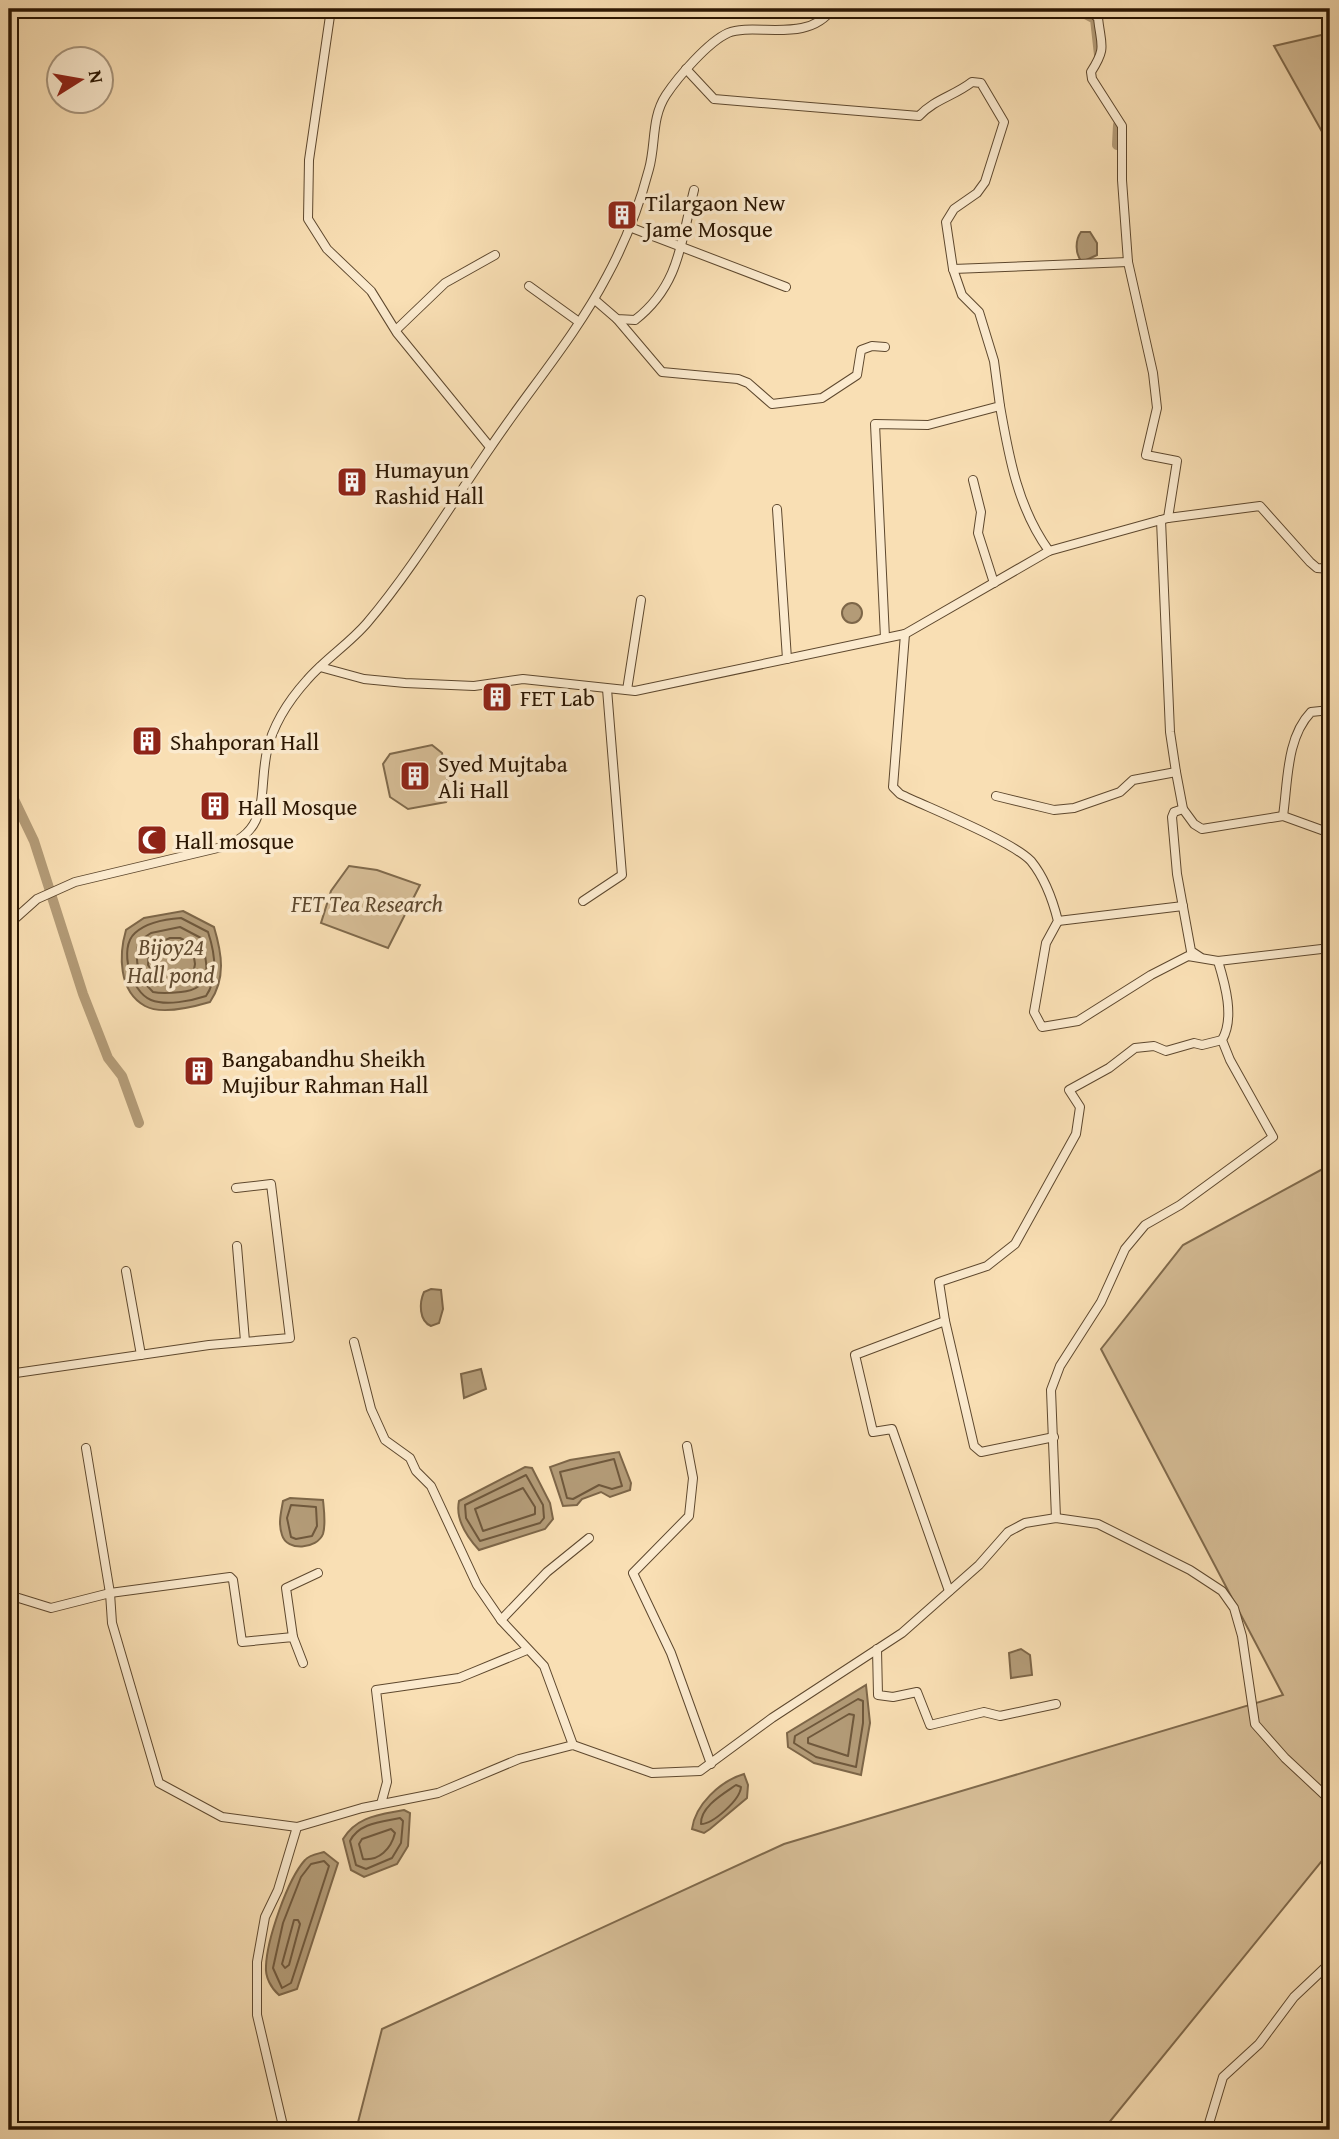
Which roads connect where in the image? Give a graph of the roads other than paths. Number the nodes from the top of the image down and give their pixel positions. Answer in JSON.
{"nodes":[{"id":1,"x":331,"y":9,"type":"edge"},
{"id":2,"x":832,"y":9,"type":"edge"},
{"id":3,"x":1088,"y":9,"type":"edge"},
{"id":4,"x":686,"y":69,"type":"junction"},
{"id":5,"x":694,"y":190,"type":"dead end"},
{"id":6,"x":632,"y":229,"type":"junction"},
{"id":7,"x":682,"y":247,"type":"junction"},
{"id":8,"x":495,"y":255,"type":"dead end"},
{"id":9,"x":1128,"y":262,"type":"junction"},
{"id":10,"x":953,"y":269,"type":"junction"},
{"id":11,"x":529,"y":286,"type":"dead end"},
{"id":12,"x":786,"y":287,"type":"dead end"},
{"id":13,"x":594,"y":300,"type":"junction"},
{"id":14,"x":617,"y":319,"type":"junction"},
{"id":15,"x":579,"y":322,"type":"junction"},
{"id":16,"x":396,"y":330,"type":"junction"},
{"id":17,"x":885,"y":347,"type":"dead end"},
{"id":18,"x":1000,"y":406,"type":"junction"},
{"id":19,"x":490,"y":447,"type":"junction"},
{"id":20,"x":973,"y":480,"type":"dead end"},
{"id":21,"x":777,"y":509,"type":"dead end"},
{"id":22,"x":1164,"y":519,"type":"junction"},
{"id":23,"x":1049,"y":551,"type":"junction"},
{"id":24,"x":1330,"y":569,"type":"edge"},
{"id":25,"x":994,"y":583,"type":"junction"},
{"id":26,"x":641,"y":600,"type":"dead end"},
{"id":27,"x":905,"y":634,"type":"junction"},
{"id":28,"x":885,"y":638,"type":"junction"},
{"id":29,"x":788,"y":659,"type":"junction"},
{"id":30,"x":320,"y":667,"type":"junction"},
{"id":31,"x":607,"y":689,"type":"junction"},
{"id":32,"x":627,"y":691,"type":"junction"},
{"id":33,"x":1330,"y":710,"type":"edge"},
{"id":34,"x":1175,"y":772,"type":"junction"},
{"id":35,"x":996,"y":796,"type":"dead end"},
{"id":36,"x":1183,"y":809,"type":"junction"},
{"id":37,"x":1283,"y":816,"type":"junction"},
{"id":38,"x":1330,"y":833,"type":"edge"},
{"id":39,"x":583,"y":901,"type":"dead end"},
{"id":40,"x":1183,"y":906,"type":"junction"},
{"id":41,"x":1058,"y":921,"type":"junction"},
{"id":42,"x":9,"y":924,"type":"edge"},
{"id":43,"x":1330,"y":948,"type":"edge"},
{"id":44,"x":1202,"y":959,"type":"junction"},
{"id":45,"x":1218,"y":961,"type":"junction"},
{"id":46,"x":1222,"y":1040,"type":"junction"},
{"id":47,"x":236,"y":1188,"type":"dead end"},
{"id":48,"x":237,"y":1247,"type":"dead end"},
{"id":49,"x":126,"y":1271,"type":"dead end"},
{"id":50,"x":945,"y":1321,"type":"junction"},
{"id":51,"x":245,"y":1341,"type":"junction"},
{"id":52,"x":354,"y":1342,"type":"dead end"},
{"id":53,"x":141,"y":1355,"type":"junction"},
{"id":54,"x":9,"y":1374,"type":"edge"},
{"id":55,"x":1054,"y":1437,"type":"junction"},
{"id":56,"x":687,"y":1446,"type":"dead end"},
{"id":57,"x":86,"y":1448,"type":"dead end"},
{"id":58,"x":1056,"y":1518,"type":"junction"},
{"id":59,"x":589,"y":1538,"type":"dead end"},
{"id":60,"x":318,"y":1573,"type":"dead end"},
{"id":61,"x":949,"y":1591,"type":"junction"},
{"id":62,"x":110,"y":1593,"type":"junction"},
{"id":63,"x":9,"y":1595,"type":"edge"},
{"id":64,"x":501,"y":1620,"type":"junction"},
{"id":65,"x":293,"y":1637,"type":"junction"},
{"id":66,"x":877,"y":1649,"type":"junction"},
{"id":67,"x":527,"y":1650,"type":"junction"},
{"id":68,"x":303,"y":1663,"type":"dead end"},
{"id":69,"x":1056,"y":1704,"type":"dead end"},
{"id":70,"x":573,"y":1745,"type":"junction"},
{"id":71,"x":711,"y":1764,"type":"junction"},
{"id":72,"x":1330,"y":1800,"type":"edge"},
{"id":73,"x":381,"y":1804,"type":"junction"},
{"id":74,"x":297,"y":1827,"type":"junction"},
{"id":75,"x":1330,"y":1963,"type":"edge"},
{"id":76,"x":284,"y":2130,"type":"edge"},
{"id":77,"x":1207,"y":2130,"type":"edge"}],
"edges":[{"from":1,"to":16,"type":"street"},
{"from":2,"to":4,"type":"street"},
{"from":3,"to":9,"type":"street"},
{"from":4,"to":6,"type":"street"},
{"from":4,"to":10,"type":"street"},
{"from":5,"to":7,"type":"street"},
{"from":6,"to":7,"type":"street"},
{"from":6,"to":13,"type":"street"},
{"from":7,"to":12,"type":"street"},
{"from":7,"to":14,"type":"street"},
{"from":8,"to":16,"type":"street"},
{"from":9,"to":10,"type":"street"},
{"from":9,"to":22,"type":"street"},
{"from":10,"to":18,"type":"street"},
{"from":11,"to":15,"type":"street"},
{"from":13,"to":14,"type":"street"},
{"from":13,"to":15,"type":"street"},
{"from":14,"to":17,"type":"street"},
{"from":15,"to":19,"type":"street"},
{"from":16,"to":19,"type":"street"},
{"from":18,"to":23,"type":"street"},
{"from":18,"to":28,"type":"street"},
{"from":19,"to":30,"type":"street"},
{"from":20,"to":25,"type":"street"},
{"from":21,"to":29,"type":"street"},
{"from":22,"to":23,"type":"street"},
{"from":22,"to":24,"type":"street"},
{"from":22,"to":34,"type":"street"},
{"from":23,"to":25,"type":"street"},
{"from":25,"to":27,"type":"street"},
{"from":26,"to":32,"type":"street"},
{"from":27,"to":28,"type":"street"},
{"from":27,"to":41,"type":"street"},
{"from":28,"to":29,"type":"street"},
{"from":29,"to":32,"type":"street"},
{"from":30,"to":31,"type":"street"},
{"from":30,"to":42,"type":"street"},
{"from":31,"to":32,"type":"street"},
{"from":31,"to":39,"type":"street"},
{"from":33,"to":37,"type":"street"},
{"from":34,"to":35,"type":"street"},
{"from":34,"to":36,"type":"street"},
{"from":36,"to":37,"type":"street"},
{"from":36,"to":40,"type":"street"},
{"from":37,"to":38,"type":"street"},
{"from":40,"to":41,"type":"street"},
{"from":40,"to":44,"type":"street"},
{"from":41,"to":44,"type":"street"},
{"from":43,"to":45,"type":"street"},
{"from":44,"to":45,"type":"street"},
{"from":45,"to":46,"type":"street"},
{"from":46,"to":50,"type":"street"},
{"from":46,"to":55,"type":"street"},
{"from":47,"to":51,"type":"street"},
{"from":48,"to":51,"type":"street"},
{"from":49,"to":53,"type":"street"},
{"from":50,"to":55,"type":"street"},
{"from":50,"to":61,"type":"street"},
{"from":51,"to":53,"type":"street"},
{"from":52,"to":64,"type":"street"},
{"from":53,"to":54,"type":"street"},
{"from":55,"to":58,"type":"street"},
{"from":56,"to":71,"type":"street"},
{"from":57,"to":62,"type":"street"},
{"from":58,"to":61,"type":"street"},
{"from":58,"to":72,"type":"street"},
{"from":59,"to":64,"type":"street"},
{"from":60,"to":65,"type":"street"},
{"from":61,"to":66,"type":"street"},
{"from":62,"to":63,"type":"street"},
{"from":62,"to":65,"type":"street"},
{"from":62,"to":74,"type":"street"},
{"from":64,"to":67,"type":"street"},
{"from":65,"to":68,"type":"street"},
{"from":66,"to":69,"type":"street"},
{"from":66,"to":71,"type":"street"},
{"from":67,"to":70,"type":"street"},
{"from":67,"to":73,"type":"street"},
{"from":70,"to":71,"type":"street"},
{"from":70,"to":73,"type":"street"},
{"from":73,"to":74,"type":"street"},
{"from":74,"to":76,"type":"street"},
{"from":75,"to":77,"type":"street"}]}
